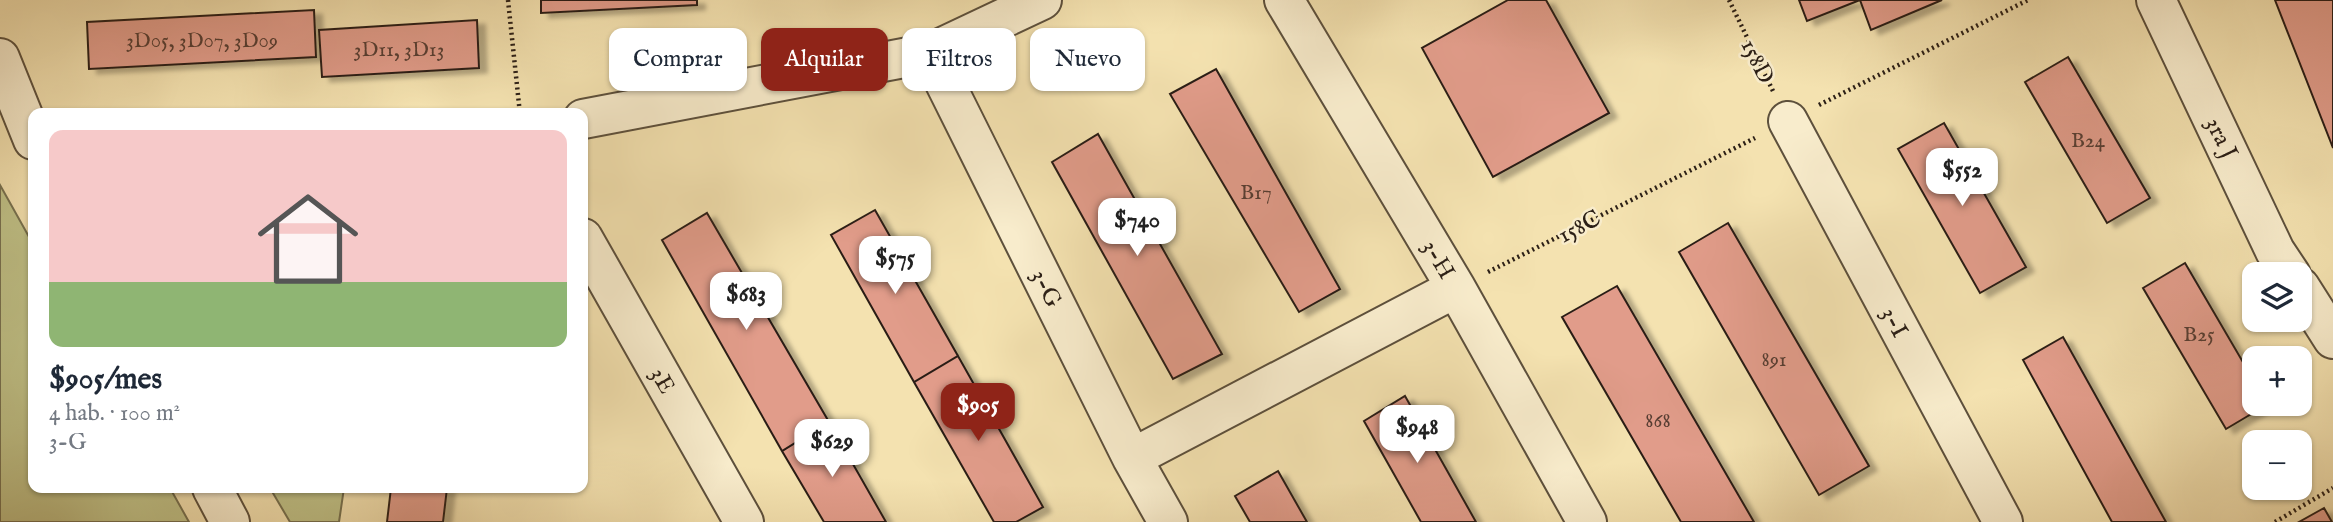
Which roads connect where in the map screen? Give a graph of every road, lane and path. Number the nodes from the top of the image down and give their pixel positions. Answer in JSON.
{"nodes":[{"id":1,"x":508,"y":0,"type":"edge"},
{"id":2,"x":1042,"y":0,"type":"edge"},
{"id":3,"x":1284,"y":0,"type":"edge"},
{"id":4,"x":1729,"y":0,"type":"edge"},
{"id":5,"x":2028,"y":0,"type":"edge"},
{"id":6,"x":2156,"y":0,"type":"edge"},
{"id":7,"x":983,"y":28,"type":"edge"},
{"id":8,"x":902,"y":58,"type":"edge"},
{"id":9,"x":4,"y":75,"type":"edge"},
{"id":10,"x":949,"y":91,"type":"edge"},
{"id":11,"x":519,"y":108,"type":"edge"},
{"id":12,"x":588,"y":118,"type":"edge"},
{"id":13,"x":1788,"y":121,"type":"junction"},
{"id":14,"x":28,"y":128,"type":"edge"},
{"id":15,"x":588,"y":247,"type":"edge"},
{"id":16,"x":2283,"y":262,"type":"edge"},
{"id":17,"x":1456,"y":288,"type":"junction"},
{"id":18,"x":2312,"y":307,"type":"edge"},
{"id":19,"x":2333,"y":339,"type":"edge"},
{"id":20,"x":1132,"y":458,"type":"junction"},
{"id":21,"x":2333,"y":488,"type":"edge"},
{"id":22,"x":215,"y":493,"type":"edge"},
{"id":23,"x":230,"y":522,"type":"edge"},
{"id":24,"x":744,"y":522,"type":"edge"},
{"id":25,"x":1168,"y":522,"type":"edge"},
{"id":26,"x":1587,"y":522,"type":"edge"},
{"id":27,"x":2003,"y":522,"type":"edge"},
{"id":28,"x":2275,"y":522,"type":"edge"}],
"edges":[{"from":1,"to":11,"type":"path"},
{"from":2,"to":7,"type":"street"},
{"from":3,"to":17,"type":"street","name":"3-H"},
{"from":4,"to":13,"type":"path","name":"158D"},
{"from":5,"to":13,"type":"path","name":"158C"},
{"from":6,"to":16,"type":"street","name":"3ra J"},
{"from":8,"to":12,"type":"street"},
{"from":9,"to":14,"type":"street"},
{"from":10,"to":20,"type":"street","name":"3-G"},
{"from":13,"to":17,"type":"path","name":"158C"},
{"from":13,"to":27,"type":"street","name":"3-I"},
{"from":15,"to":24,"type":"street","name":"3E"},
{"from":17,"to":20,"type":"street"},
{"from":17,"to":26,"type":"street","name":"3-H"},
{"from":18,"to":19,"type":"street"},
{"from":20,"to":25,"type":"street","name":"3-G"},
{"from":21,"to":28,"type":"path"},
{"from":22,"to":23,"type":"street"}]}
